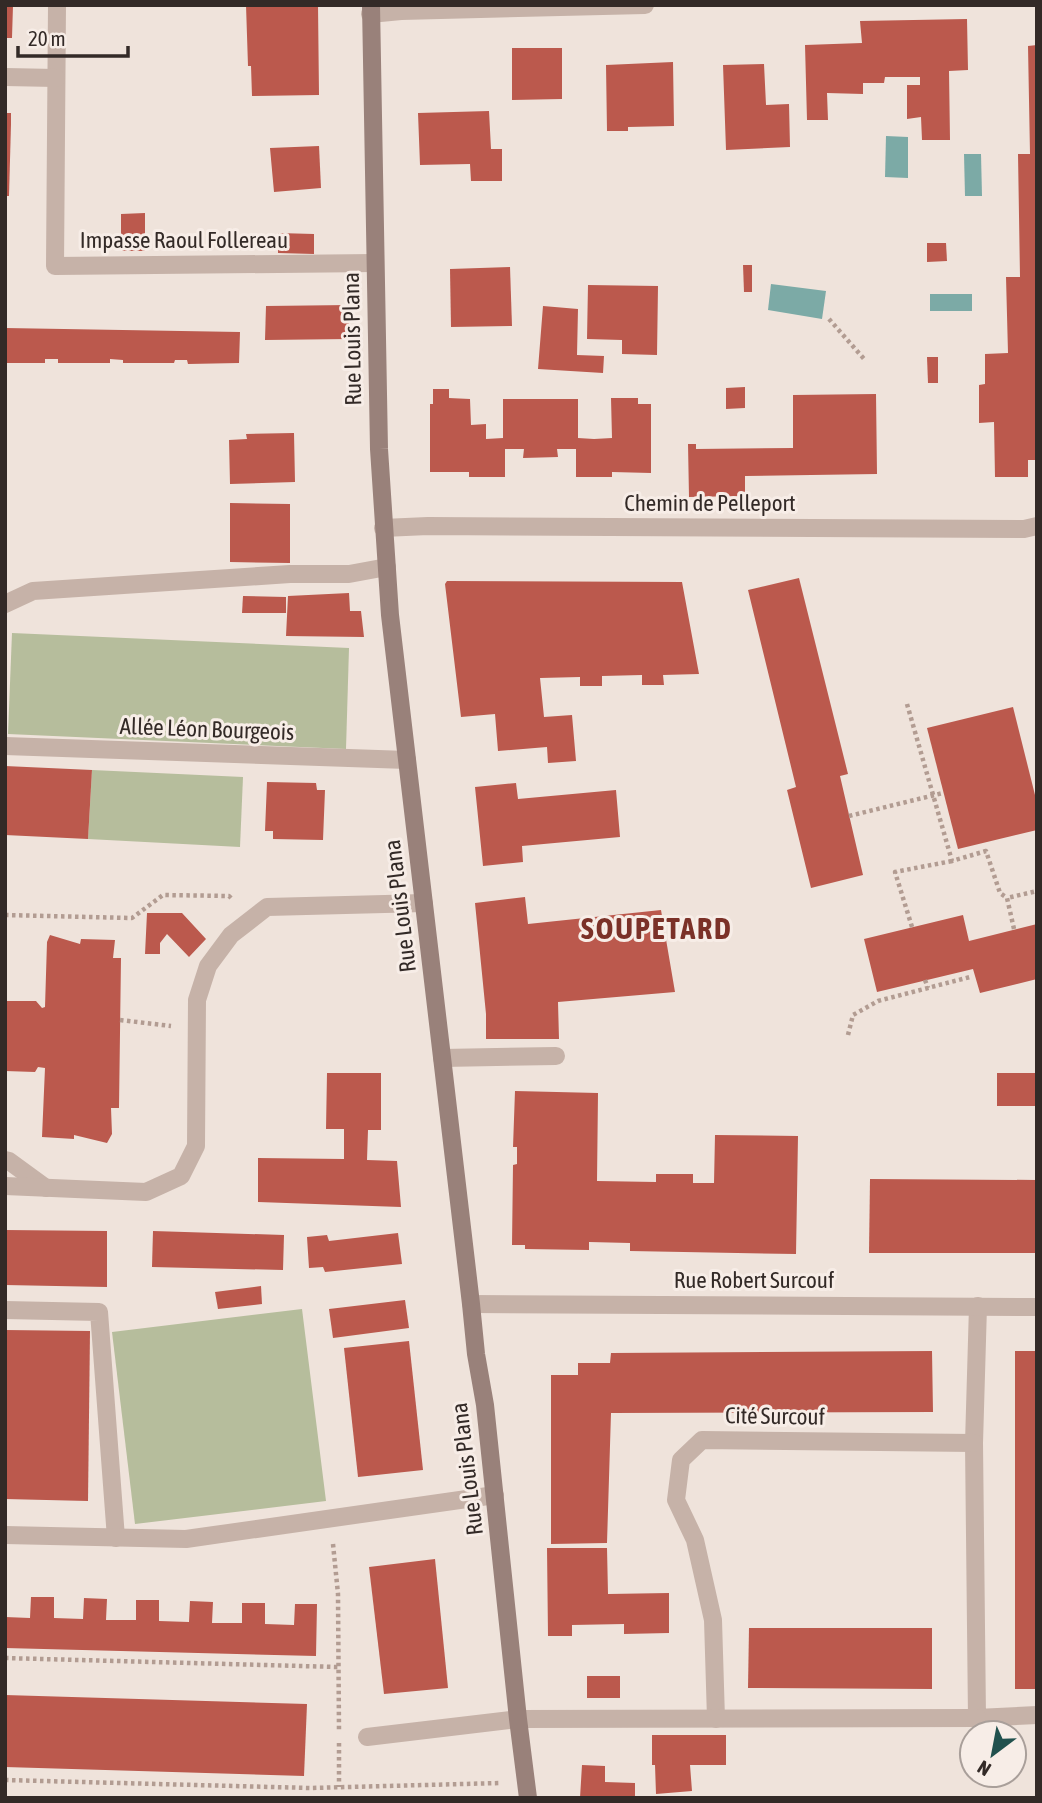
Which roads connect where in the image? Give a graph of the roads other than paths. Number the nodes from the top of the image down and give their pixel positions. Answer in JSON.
{"nodes":[{"id":1,"x":57,"y":5,"type":"edge"},
{"id":2,"x":645,"y":5,"type":"edge"},
{"id":3,"x":370,"y":9,"type":"edge"},
{"id":4,"x":5,"y":76,"type":"edge"},
{"id":5,"x":56,"y":78,"type":"junction"},
{"id":6,"x":375,"y":263,"type":"junction"},
{"id":7,"x":1037,"y":526,"type":"edge"},
{"id":8,"x":383,"y":528,"type":"junction"},
{"id":9,"x":387,"y":567,"type":"junction"},
{"id":10,"x":5,"y":604,"type":"edge"},
{"id":11,"x":5,"y":746,"type":"edge"},
{"id":12,"x":407,"y":760,"type":"junction"},
{"id":13,"x":424,"y":903,"type":"junction"},
{"id":14,"x":556,"y":1056,"type":"dead end"},
{"id":15,"x":442,"y":1058,"type":"junction"},
{"id":16,"x":5,"y":1160,"type":"edge"},
{"id":17,"x":5,"y":1186,"type":"edge"},
{"id":18,"x":46,"y":1188,"type":"junction"},
{"id":19,"x":471,"y":1304,"type":"junction"},
{"id":20,"x":978,"y":1306,"type":"junction"},
{"id":21,"x":1037,"y":1307,"type":"edge"},
{"id":22,"x":5,"y":1310,"type":"edge"},
{"id":23,"x":974,"y":1443,"type":"junction"},
{"id":24,"x":495,"y":1495,"type":"junction"},
{"id":25,"x":5,"y":1535,"type":"edge"},
{"id":26,"x":116,"y":1538,"type":"junction"},
{"id":27,"x":1037,"y":1715,"type":"edge"},
{"id":28,"x":977,"y":1718,"type":"junction"},
{"id":29,"x":518,"y":1719,"type":"junction"},
{"id":30,"x":716,"y":1719,"type":"junction"},
{"id":31,"x":367,"y":1737,"type":"dead end"},
{"id":32,"x":527,"y":1790,"type":"edge"}],
"edges":[{"from":1,"to":5,"type":"street","name":"Impasse Raoul Follereau"},
{"from":2,"to":3,"type":"street"},
{"from":3,"to":6,"type":"street","name":"Rue Louis Plana"},
{"from":4,"to":5,"type":"street"},
{"from":5,"to":6,"type":"street","name":"Impasse Raoul Follereau"},
{"from":6,"to":8,"type":"street","name":"Rue Louis Plana"},
{"from":7,"to":8,"type":"street","name":"Chemin de Pelleport"},
{"from":8,"to":9,"type":"street","name":"Rue Louis Plana"},
{"from":9,"to":10,"type":"street"},
{"from":9,"to":12,"type":"street","name":"Rue Louis Plana"},
{"from":11,"to":12,"type":"street","name":"Allée Léon Bourgeois"},
{"from":12,"to":13,"type":"street","name":"Rue Louis Plana"},
{"from":13,"to":15,"type":"street","name":"Rue Louis Plana"},
{"from":13,"to":18,"type":"street"},
{"from":14,"to":15,"type":"street"},
{"from":15,"to":19,"type":"street","name":"Rue Louis Plana"},
{"from":16,"to":18,"type":"street"},
{"from":17,"to":18,"type":"street"},
{"from":19,"to":20,"type":"street","name":"Rue Robert Surcouf"},
{"from":19,"to":24,"type":"street","name":"Rue Louis Plana"},
{"from":20,"to":21,"type":"street","name":"Rue Robert Surcouf"},
{"from":20,"to":23,"type":"street"},
{"from":22,"to":26,"type":"street"},
{"from":23,"to":28,"type":"street"},
{"from":23,"to":30,"type":"street","name":"Cité Surcouf"},
{"from":24,"to":26,"type":"street"},
{"from":24,"to":29,"type":"street","name":"Rue Louis Plana"},
{"from":25,"to":26,"type":"street"},
{"from":27,"to":28,"type":"street"},
{"from":28,"to":30,"type":"street"},
{"from":29,"to":30,"type":"street"},
{"from":29,"to":31,"type":"street"},
{"from":29,"to":32,"type":"street","name":"Rue Louis Plana"}]}
